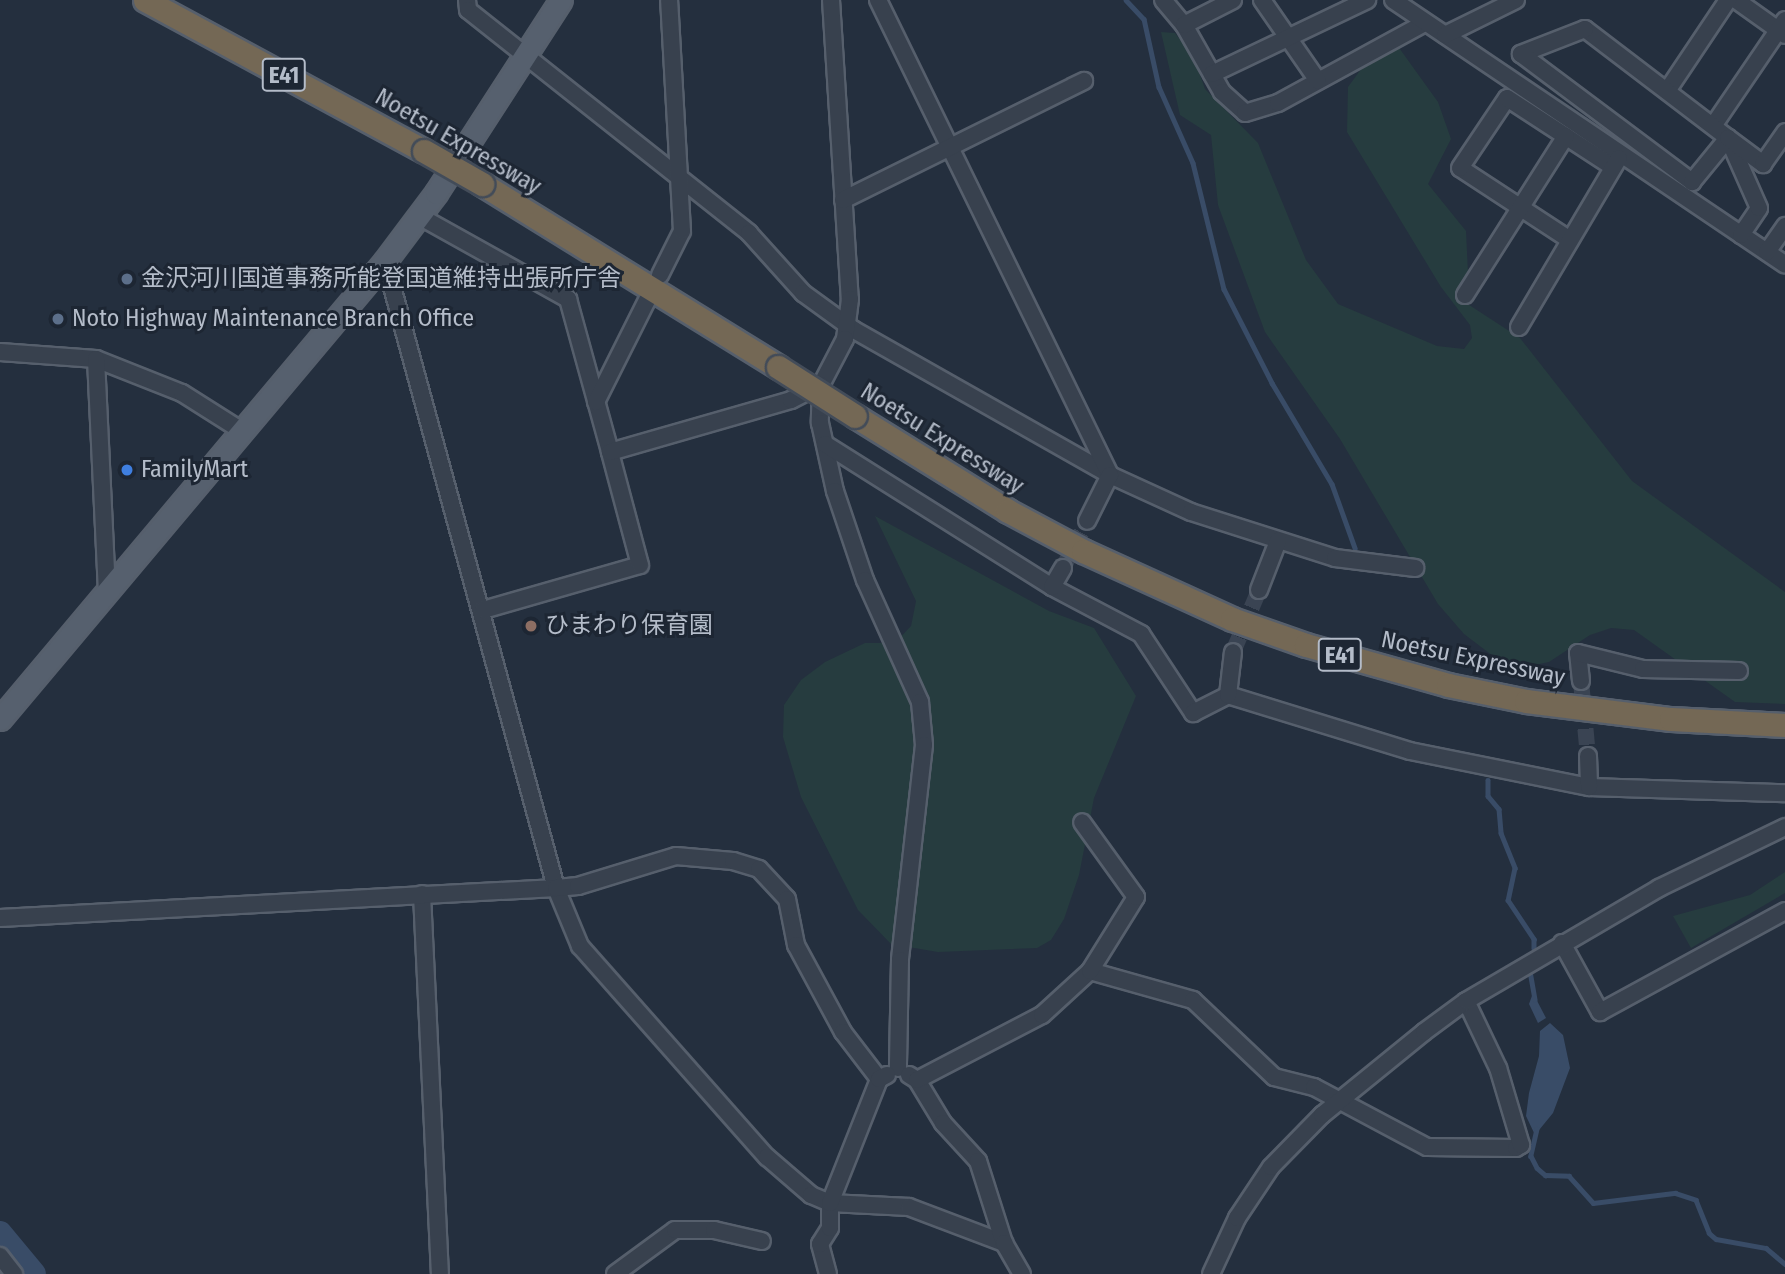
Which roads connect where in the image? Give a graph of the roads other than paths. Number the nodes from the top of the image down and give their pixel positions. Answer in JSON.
{"nodes":[{"id":1,"x":145,"y":0,"type":"edge"},
{"id":2,"x":467,"y":0,"type":"edge"},
{"id":3,"x":561,"y":0,"type":"edge"},
{"id":4,"x":669,"y":0,"type":"edge"},
{"id":5,"x":831,"y":0,"type":"edge"},
{"id":6,"x":878,"y":0,"type":"edge"},
{"id":7,"x":1163,"y":0,"type":"edge"},
{"id":8,"x":1233,"y":0,"type":"edge"},
{"id":9,"x":1262,"y":0,"type":"edge"},
{"id":10,"x":1367,"y":0,"type":"edge"},
{"id":11,"x":1393,"y":0,"type":"edge"},
{"id":12,"x":1516,"y":0,"type":"edge"},
{"id":13,"x":1728,"y":0,"type":"edge"},
{"id":14,"x":1736,"y":0,"type":"edge"},
{"id":15,"x":1423,"y":24,"type":"junction"},
{"id":16,"x":1184,"y":25,"type":"junction"},
{"id":17,"x":1783,"y":28,"type":"edge"},
{"id":18,"x":1445,"y":35,"type":"junction"},
{"id":19,"x":1290,"y":37,"type":"junction"},
{"id":20,"x":528,"y":55,"type":"junction"},
{"id":21,"x":1212,"y":74,"type":"junction"},
{"id":22,"x":1084,"y":81,"type":"dead end"},
{"id":23,"x":1318,"y":81,"type":"junction"},
{"id":24,"x":1667,"y":91,"type":"junction"},
{"id":25,"x":1713,"y":126,"type":"junction"},
{"id":26,"x":1785,"y":132,"type":"edge"},
{"id":27,"x":1566,"y":136,"type":"junction"},
{"id":28,"x":1728,"y":138,"type":"junction"},
{"id":29,"x":949,"y":145,"type":"junction"},
{"id":30,"x":1617,"y":161,"type":"junction"},
{"id":31,"x":1763,"y":163,"type":"junction"},
{"id":32,"x":679,"y":177,"type":"junction"},
{"id":33,"x":1748,"y":184,"type":"junction"},
{"id":34,"x":843,"y":200,"type":"junction"},
{"id":35,"x":1521,"y":208,"type":"junction"},
{"id":36,"x":419,"y":216,"type":"junction"},
{"id":37,"x":1785,"y":226,"type":"edge"},
{"id":38,"x":1741,"y":235,"type":"junction"},
{"id":39,"x":1570,"y":240,"type":"junction"},
{"id":40,"x":1767,"y":252,"type":"junction"},
{"id":41,"x":385,"y":261,"type":"junction"},
{"id":42,"x":1785,"y":264,"type":"edge"},
{"id":43,"x":660,"y":275,"type":"dead end"},
{"id":44,"x":1465,"y":295,"type":"dead end"},
{"id":45,"x":648,"y":300,"type":"dead end"},
{"id":46,"x":847,"y":325,"type":"junction"},
{"id":47,"x":1519,"y":327,"type":"dead end"},
{"id":48,"x":0,"y":352,"type":"edge"},
{"id":49,"x":96,"y":359,"type":"junction"},
{"id":50,"x":821,"y":385,"type":"junction"},
{"id":51,"x":596,"y":402,"type":"junction"},
{"id":52,"x":242,"y":431,"type":"junction"},
{"id":53,"x":825,"y":444,"type":"junction"},
{"id":54,"x":610,"y":452,"type":"junction"},
{"id":55,"x":1110,"y":475,"type":"junction"},
{"id":56,"x":1087,"y":521,"type":"tunnel mouth"},
{"id":57,"x":1278,"y":541,"type":"junction"},
{"id":58,"x":1063,"y":568,"type":"tunnel mouth"},
{"id":59,"x":1415,"y":568,"type":"dead end"},
{"id":60,"x":1052,"y":587,"type":"junction"},
{"id":61,"x":107,"y":590,"type":"junction"},
{"id":62,"x":1259,"y":590,"type":"tunnel mouth"},
{"id":63,"x":483,"y":610,"type":"junction"},
{"id":64,"x":1233,"y":653,"type":"tunnel mouth"},
{"id":65,"x":1739,"y":671,"type":"dead end"},
{"id":66,"x":1581,"y":681,"type":"tunnel mouth"},
{"id":67,"x":1227,"y":695,"type":"junction"},
{"id":68,"x":0,"y":719,"type":"edge"},
{"id":69,"x":1785,"y":725,"type":"edge"},
{"id":70,"x":1588,"y":756,"type":"tunnel mouth"},
{"id":71,"x":1589,"y":787,"type":"junction"},
{"id":72,"x":1785,"y":793,"type":"edge"},
{"id":73,"x":1082,"y":822,"type":"dead end"},
{"id":74,"x":1785,"y":827,"type":"edge"},
{"id":75,"x":555,"y":888,"type":"junction"},
{"id":76,"x":422,"y":894,"type":"junction"},
{"id":77,"x":1785,"y":911,"type":"edge"},
{"id":78,"x":0,"y":918,"type":"edge"},
{"id":79,"x":1562,"y":943,"type":"junction"},
{"id":80,"x":1090,"y":971,"type":"junction"},
{"id":81,"x":1466,"y":1001,"type":"junction"},
{"id":82,"x":898,"y":1068,"type":"junction"},
{"id":83,"x":879,"y":1079,"type":"junction"},
{"id":84,"x":917,"y":1080,"type":"junction"},
{"id":85,"x":1336,"y":1103,"type":"junction"},
{"id":86,"x":831,"y":1203,"type":"junction"},
{"id":87,"x":762,"y":1241,"type":"dead end"},
{"id":88,"x":1004,"y":1243,"type":"junction"},
{"id":89,"x":0,"y":1256,"type":"edge"},
{"id":90,"x":14,"y":1274,"type":"edge"},
{"id":91,"x":440,"y":1274,"type":"edge"},
{"id":92,"x":615,"y":1274,"type":"edge"},
{"id":93,"x":828,"y":1274,"type":"edge"},
{"id":94,"x":1022,"y":1274,"type":"edge"},
{"id":95,"x":1210,"y":1274,"type":"edge"}],
"edges":[{"from":1,"to":69,"type":"highway","name":"Noetsu Expressway","number":"E41","bridge":true},
{"from":2,"to":20,"type":"street"},
{"from":3,"to":20,"type":"main road"},
{"from":4,"to":32,"type":"street"},
{"from":5,"to":34,"type":"street"},
{"from":6,"to":29,"type":"street"},
{"from":7,"to":16,"type":"street"},
{"from":8,"to":16,"type":"street"},
{"from":9,"to":19,"type":"street"},
{"from":10,"to":19,"type":"street"},
{"from":11,"to":15,"type":"street"},
{"from":12,"to":18,"type":"street"},
{"from":13,"to":24,"type":"street"},
{"from":14,"to":17,"type":"street"},
{"from":15,"to":18,"type":"street"},
{"from":15,"to":23,"type":"street"},
{"from":16,"to":21,"type":"street"},
{"from":17,"to":25,"type":"street"},
{"from":18,"to":30,"type":"street"},
{"from":19,"to":21,"type":"street"},
{"from":19,"to":23,"type":"street"},
{"from":20,"to":32,"type":"street"},
{"from":20,"to":36,"type":"main road"},
{"from":21,"to":23,"type":"street"},
{"from":22,"to":29,"type":"street"},
{"from":24,"to":25,"type":"street"},
{"from":24,"to":28,"type":"street"},
{"from":25,"to":28,"type":"street"},
{"from":26,"to":31,"type":"street"},
{"from":27,"to":30,"type":"street"},
{"from":27,"to":35,"type":"street"},
{"from":27,"to":35,"type":"street"},
{"from":28,"to":31,"type":"street"},
{"from":28,"to":33,"type":"street"},
{"from":29,"to":34,"type":"street"},
{"from":29,"to":55,"type":"street"},
{"from":30,"to":38,"type":"street"},
{"from":30,"to":39,"type":"street"},
{"from":31,"to":33,"type":"street"},
{"from":32,"to":43,"type":"street"},
{"from":32,"to":46,"type":"street"},
{"from":33,"to":38,"type":"street"},
{"from":34,"to":46,"type":"street"},
{"from":35,"to":39,"type":"street"},
{"from":35,"to":44,"type":"street"},
{"from":36,"to":41,"type":"main road"},
{"from":36,"to":51,"type":"street"},
{"from":37,"to":40,"type":"street"},
{"from":38,"to":40,"type":"street"},
{"from":39,"to":47,"type":"street"},
{"from":40,"to":42,"type":"street"},
{"from":41,"to":52,"type":"main road"},
{"from":41,"to":63,"type":"street"},
{"from":45,"to":51,"type":"street"},
{"from":46,"to":50,"type":"street"},
{"from":46,"to":55,"type":"street"},
{"from":48,"to":49,"type":"street"},
{"from":49,"to":52,"type":"street"},
{"from":49,"to":61,"type":"street"},
{"from":50,"to":53,"type":"street"},
{"from":50,"to":54,"type":"street"},
{"from":51,"to":54,"type":"street"},
{"from":52,"to":61,"type":"main road"},
{"from":53,"to":60,"type":"street"},
{"from":53,"to":82,"type":"street"},
{"from":54,"to":63,"type":"street"},
{"from":55,"to":56,"type":"street"},
{"from":55,"to":57,"type":"street"},
{"from":57,"to":59,"type":"street"},
{"from":57,"to":62,"type":"street"},
{"from":58,"to":60,"type":"street"},
{"from":60,"to":67,"type":"street"},
{"from":61,"to":68,"type":"main road"},
{"from":63,"to":75,"type":"street"},
{"from":64,"to":67,"type":"street"},
{"from":65,"to":66,"type":"street"},
{"from":67,"to":71,"type":"street"},
{"from":70,"to":71,"type":"street"},
{"from":71,"to":72,"type":"street"},
{"from":73,"to":80,"type":"street"},
{"from":74,"to":79,"type":"street"},
{"from":75,"to":76,"type":"street"},
{"from":75,"to":83,"type":"street"},
{"from":75,"to":86,"type":"street"},
{"from":76,"to":78,"type":"street"},
{"from":76,"to":91,"type":"street"},
{"from":77,"to":79,"type":"street"},
{"from":79,"to":81,"type":"street"},
{"from":80,"to":84,"type":"street"},
{"from":80,"to":85,"type":"street"},
{"from":81,"to":85,"type":"street"},
{"from":81,"to":85,"type":"street"},
{"from":82,"to":83,"type":"street"},
{"from":82,"to":84,"type":"street"},
{"from":83,"to":86,"type":"street"},
{"from":84,"to":88,"type":"street"},
{"from":85,"to":95,"type":"street"},
{"from":86,"to":88,"type":"street"},
{"from":86,"to":93,"type":"street"},
{"from":87,"to":92,"type":"street"},
{"from":88,"to":94,"type":"street"},
{"from":89,"to":90,"type":"street"}]}
